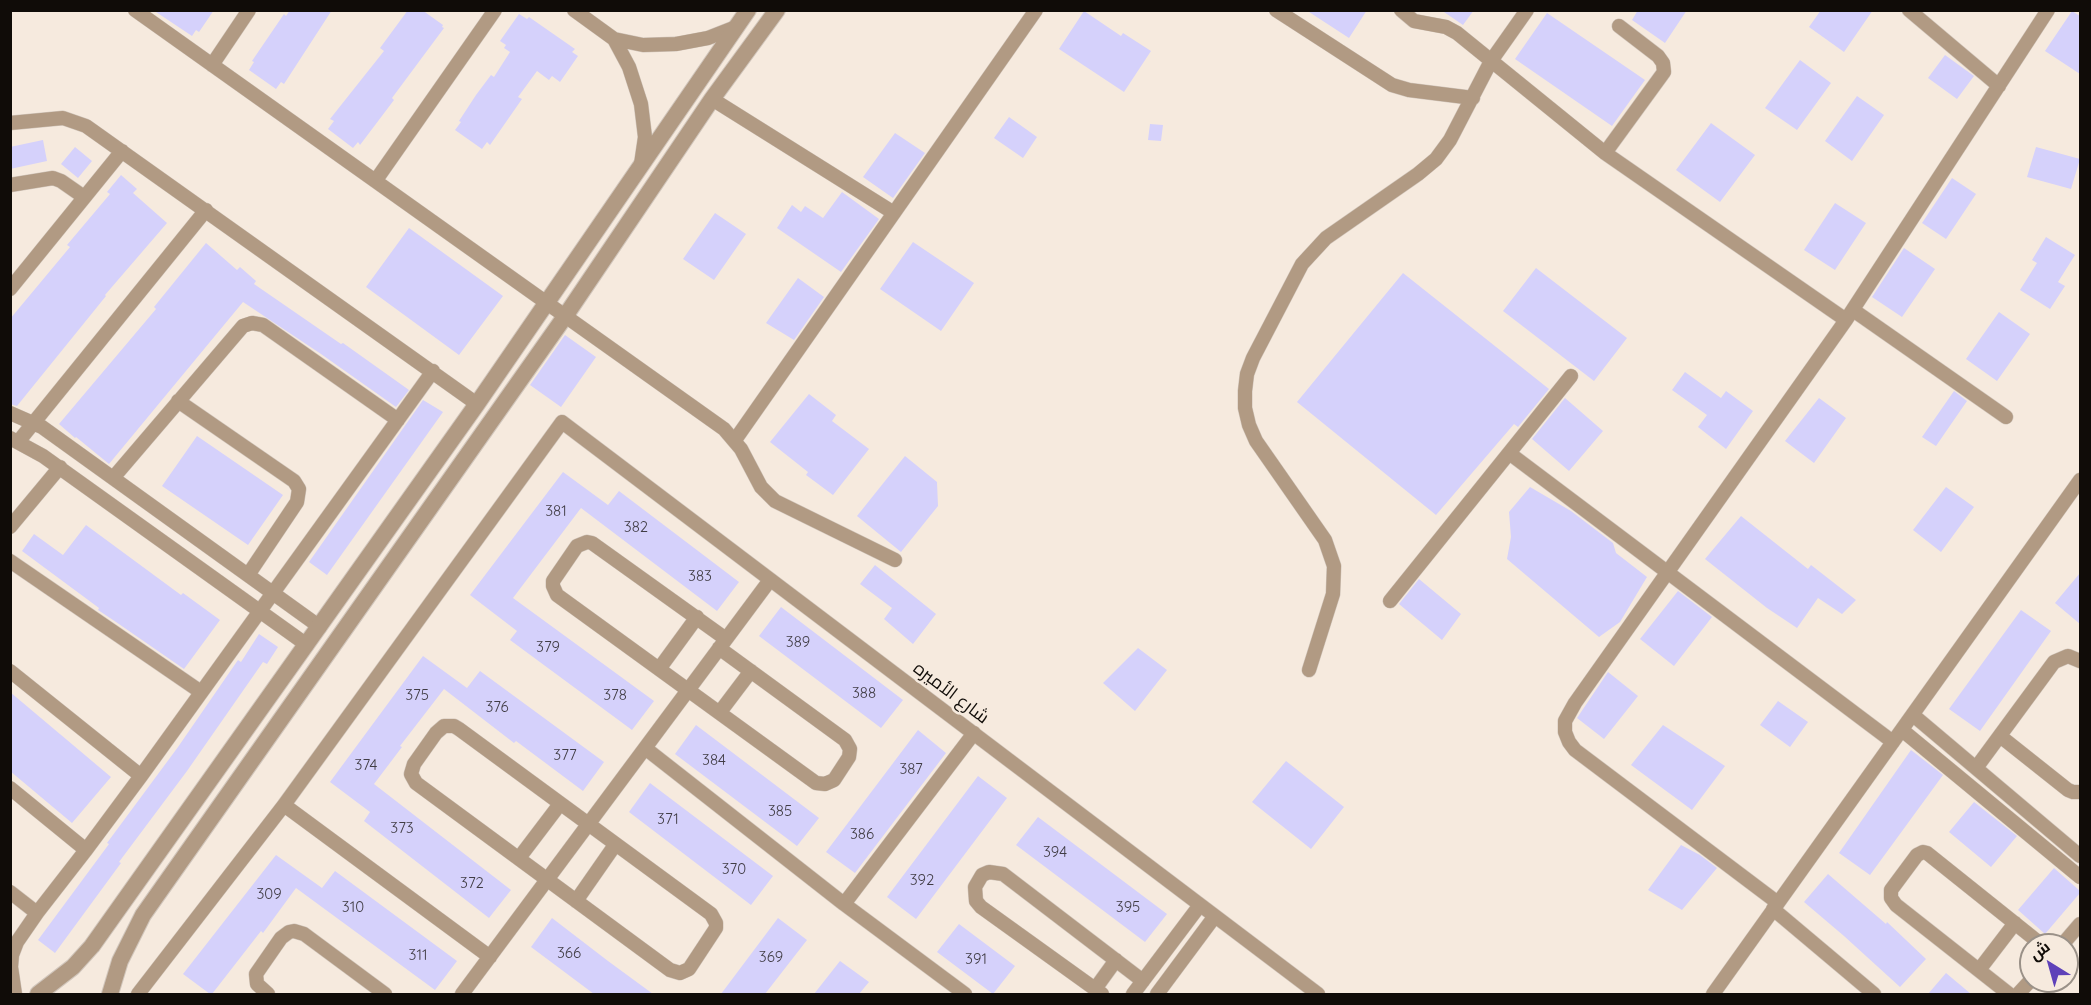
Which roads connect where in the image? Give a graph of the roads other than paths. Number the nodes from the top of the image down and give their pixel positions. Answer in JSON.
{"nodes":[{"id":1,"x":135,"y":10,"type":"edge"},
{"id":2,"x":249,"y":10,"type":"edge"},
{"id":3,"x":495,"y":10,"type":"edge"},
{"id":4,"x":573,"y":10,"type":"edge"},
{"id":5,"x":748,"y":10,"type":"edge"},
{"id":6,"x":777,"y":10,"type":"edge"},
{"id":7,"x":1036,"y":10,"type":"edge"},
{"id":8,"x":1276,"y":10,"type":"edge"},
{"id":9,"x":1401,"y":10,"type":"edge"},
{"id":10,"x":1527,"y":10,"type":"edge"},
{"id":11,"x":1909,"y":10,"type":"edge"},
{"id":12,"x":2048,"y":10,"type":"edge"},
{"id":13,"x":1619,"y":26,"type":"dead end"},
{"id":14,"x":736,"y":27,"type":"junction"},
{"id":15,"x":614,"y":39,"type":"junction"},
{"id":16,"x":1491,"y":61,"type":"junction"},
{"id":17,"x":212,"y":65,"type":"junction"},
{"id":18,"x":1999,"y":86,"type":"junction"},
{"id":19,"x":1473,"y":98,"type":"junction"},
{"id":20,"x":712,"y":99,"type":"junction"},
{"id":21,"x":10,"y":123,"type":"edge"},
{"id":22,"x":122,"y":151,"type":"junction"},
{"id":23,"x":1605,"y":153,"type":"junction"},
{"id":24,"x":641,"y":164,"type":"junction"},
{"id":25,"x":376,"y":180,"type":"junction"},
{"id":26,"x":10,"y":185,"type":"edge"},
{"id":27,"x":84,"y":197,"type":"junction"},
{"id":28,"x":206,"y":210,"type":"junction"},
{"id":29,"x":894,"y":213,"type":"junction"},
{"id":30,"x":10,"y":289,"type":"edge"},
{"id":31,"x":547,"y":302,"type":"junction"},
{"id":32,"x":566,"y":315,"type":"junction"},
{"id":33,"x":1849,"y":315,"type":"junction"},
{"id":34,"x":433,"y":371,"type":"junction"},
{"id":35,"x":1571,"y":376,"type":"dead end"},
{"id":36,"x":178,"y":401,"type":"junction"},
{"id":37,"x":477,"y":404,"type":"junction"},
{"id":38,"x":10,"y":414,"type":"edge"},
{"id":39,"x":2006,"y":417,"type":"dead end"},
{"id":40,"x":398,"y":420,"type":"junction"},
{"id":41,"x":33,"y":423,"type":"junction"},
{"id":42,"x":14,"y":440,"type":"edge"},
{"id":43,"x":735,"y":440,"type":"junction"},
{"id":44,"x":1509,"y":453,"type":"junction"},
{"id":45,"x":60,"y":467,"type":"junction"},
{"id":46,"x":113,"y":478,"type":"junction"},
{"id":47,"x":2080,"y":480,"type":"edge"},
{"id":48,"x":10,"y":527,"type":"edge"},
{"id":49,"x":895,"y":560,"type":"dead end"},
{"id":50,"x":10,"y":561,"type":"edge"},
{"id":51,"x":1667,"y":572,"type":"junction"},
{"id":52,"x":248,"y":575,"type":"junction"},
{"id":53,"x":771,"y":580,"type":"junction"},
{"id":54,"x":273,"y":593,"type":"junction"},
{"id":55,"x":1390,"y":601,"type":"dead end"},
{"id":56,"x":259,"y":611,"type":"junction"},
{"id":57,"x":697,"y":617,"type":"junction"},
{"id":58,"x":320,"y":627,"type":"junction"},
{"id":59,"x":723,"y":644,"type":"junction"},
{"id":60,"x":307,"y":645,"type":"junction"},
{"id":61,"x":2080,"y":661,"type":"edge"},
{"id":62,"x":658,"y":669,"type":"junction"},
{"id":63,"x":1309,"y":670,"type":"dead end"},
{"id":64,"x":10,"y":671,"type":"edge"},
{"id":65,"x":751,"y":671,"type":"junction"},
{"id":66,"x":689,"y":690,"type":"junction"},
{"id":67,"x":201,"y":692,"type":"junction"},
{"id":68,"x":720,"y":712,"type":"junction"},
{"id":69,"x":1913,"y":715,"type":"junction"},
{"id":70,"x":1902,"y":730,"type":"junction"},
{"id":71,"x":974,"y":733,"type":"junction"},
{"id":72,"x":2000,"y":736,"type":"junction"},
{"id":73,"x":1893,"y":742,"type":"junction"},
{"id":74,"x":645,"y":748,"type":"junction"},
{"id":75,"x":1976,"y":768,"type":"junction"},
{"id":76,"x":141,"y":776,"type":"junction"},
{"id":77,"x":10,"y":788,"type":"edge"},
{"id":78,"x":2080,"y":792,"type":"edge"},
{"id":79,"x":560,"y":804,"type":"junction"},
{"id":80,"x":284,"y":805,"type":"junction"},
{"id":81,"x":589,"y":826,"type":"junction"},
{"id":82,"x":615,"y":845,"type":"junction"},
{"id":83,"x":87,"y":850,"type":"junction"},
{"id":84,"x":2080,"y":856,"type":"edge"},
{"id":85,"x":519,"y":858,"type":"junction"},
{"id":86,"x":2080,"y":877,"type":"edge"},
{"id":87,"x":548,"y":880,"type":"junction"},
{"id":88,"x":10,"y":892,"type":"edge"},
{"id":89,"x":576,"y":901,"type":"junction"},
{"id":90,"x":844,"y":904,"type":"junction"},
{"id":91,"x":1200,"y":905,"type":"junction"},
{"id":92,"x":1776,"y":906,"type":"junction"},
{"id":93,"x":37,"y":913,"type":"junction"},
{"id":94,"x":1215,"y":916,"type":"junction"},
{"id":95,"x":2015,"y":923,"type":"junction"},
{"id":96,"x":2027,"y":933,"type":"edge"},
{"id":97,"x":490,"y":957,"type":"junction"},
{"id":98,"x":1116,"y":960,"type":"junction"},
{"id":99,"x":1979,"y":970,"type":"junction"},
{"id":100,"x":1143,"y":981,"type":"junction"},
{"id":101,"x":114,"y":992,"type":"edge"},
{"id":102,"x":1099,"y":992,"type":"edge"},
{"id":103,"x":15,"y":994,"type":"edge"},
{"id":104,"x":38,"y":994,"type":"edge"},
{"id":105,"x":138,"y":994,"type":"edge"},
{"id":106,"x":268,"y":994,"type":"edge"},
{"id":107,"x":385,"y":994,"type":"edge"},
{"id":108,"x":462,"y":994,"type":"edge"},
{"id":109,"x":965,"y":994,"type":"edge"},
{"id":110,"x":1133,"y":994,"type":"edge"},
{"id":111,"x":1158,"y":994,"type":"edge"},
{"id":112,"x":1318,"y":994,"type":"edge"},
{"id":113,"x":1713,"y":994,"type":"edge"},
{"id":114,"x":1874,"y":994,"type":"edge"},
{"id":115,"x":2009,"y":994,"type":"edge"}],
"edges":[{"from":1,"to":17,"type":"street"},
{"from":2,"to":17,"type":"street"},
{"from":3,"to":25,"type":"street"},
{"from":4,"to":15,"type":"street"},
{"from":5,"to":14,"type":"street"},
{"from":6,"to":20,"type":"street"},
{"from":7,"to":29,"type":"street"},
{"from":8,"to":19,"type":"street"},
{"from":9,"to":16,"type":"street"},
{"from":10,"to":16,"type":"street"},
{"from":11,"to":18,"type":"street"},
{"from":12,"to":18,"type":"street"},
{"from":13,"to":23,"type":"street"},
{"from":14,"to":15,"type":"street"},
{"from":14,"to":24,"type":"street"},
{"from":15,"to":24,"type":"street"},
{"from":16,"to":19,"type":"street"},
{"from":16,"to":23,"type":"street"},
{"from":17,"to":25,"type":"street"},
{"from":18,"to":33,"type":"street"},
{"from":19,"to":63,"type":"street"},
{"from":20,"to":29,"type":"street"},
{"from":20,"to":32,"type":"street"},
{"from":21,"to":22,"type":"street"},
{"from":22,"to":27,"type":"street"},
{"from":22,"to":28,"type":"street"},
{"from":23,"to":33,"type":"street"},
{"from":24,"to":31,"type":"street"},
{"from":25,"to":31,"type":"street"},
{"from":26,"to":27,"type":"street"},
{"from":27,"to":30,"type":"street"},
{"from":28,"to":34,"type":"street"},
{"from":28,"to":41,"type":"street"},
{"from":29,"to":43,"type":"street"},
{"from":31,"to":32,"type":"street"},
{"from":31,"to":37,"type":"street"},
{"from":32,"to":43,"type":"street"},
{"from":32,"to":101,"type":"street"},
{"from":33,"to":39,"type":"street"},
{"from":33,"to":51,"type":"street"},
{"from":34,"to":37,"type":"street"},
{"from":34,"to":40,"type":"street"},
{"from":35,"to":44,"type":"street"},
{"from":36,"to":40,"type":"street"},
{"from":36,"to":46,"type":"street"},
{"from":36,"to":52,"type":"street"},
{"from":37,"to":58,"type":"street"},
{"from":38,"to":41,"type":"street"},
{"from":40,"to":54,"type":"street"},
{"from":41,"to":42,"type":"street"},
{"from":41,"to":46,"type":"street"},
{"from":42,"to":45,"type":"street"},
{"from":43,"to":49,"type":"street"},
{"from":44,"to":51,"type":"street"},
{"from":44,"to":55,"type":"street"},
{"from":45,"to":48,"type":"street"},
{"from":45,"to":56,"type":"street"},
{"from":46,"to":52,"type":"street"},
{"from":47,"to":69,"type":"street"},
{"from":50,"to":67,"type":"street"},
{"from":51,"to":73,"type":"street"},
{"from":51,"to":92,"type":"street"},
{"from":52,"to":54,"type":"street"},
{"from":53,"to":59,"type":"street"},
{"from":53,"to":71,"type":"street","name":"شارع الأميره"},
{"from":53,"to":80,"type":"street","name":"شارع الأميره"},
{"from":54,"to":56,"type":"street"},
{"from":54,"to":58,"type":"street"},
{"from":56,"to":60,"type":"street"},
{"from":56,"to":67,"type":"street"},
{"from":57,"to":59,"type":"street"},
{"from":57,"to":62,"type":"street"},
{"from":57,"to":62,"type":"street"},
{"from":58,"to":60,"type":"street"},
{"from":59,"to":65,"type":"street"},
{"from":59,"to":66,"type":"street"},
{"from":60,"to":104,"type":"street"},
{"from":61,"to":72,"type":"street"},
{"from":62,"to":66,"type":"street"},
{"from":64,"to":76,"type":"street"},
{"from":65,"to":68,"type":"street"},
{"from":65,"to":68,"type":"street"},
{"from":66,"to":68,"type":"street"},
{"from":66,"to":74,"type":"street"},
{"from":67,"to":76,"type":"street"},
{"from":69,"to":70,"type":"street"},
{"from":69,"to":75,"type":"street"},
{"from":70,"to":73,"type":"street"},
{"from":70,"to":86,"type":"street"},
{"from":71,"to":90,"type":"street"},
{"from":71,"to":91,"type":"street","name":"شارع الأميره"},
{"from":72,"to":75,"type":"street"},
{"from":72,"to":78,"type":"street"},
{"from":73,"to":92,"type":"street"},
{"from":74,"to":81,"type":"street"},
{"from":74,"to":90,"type":"street"},
{"from":75,"to":84,"type":"street"},
{"from":76,"to":83,"type":"street"},
{"from":77,"to":83,"type":"street"},
{"from":79,"to":81,"type":"street"},
{"from":79,"to":85,"type":"street"},
{"from":79,"to":85,"type":"street"},
{"from":80,"to":97,"type":"street"},
{"from":80,"to":105,"type":"street"},
{"from":81,"to":82,"type":"street"},
{"from":81,"to":87,"type":"street"},
{"from":82,"to":89,"type":"street"},
{"from":82,"to":89,"type":"street"},
{"from":83,"to":93,"type":"street"},
{"from":85,"to":87,"type":"street"},
{"from":87,"to":89,"type":"street"},
{"from":87,"to":97,"type":"street"},
{"from":88,"to":93,"type":"street"},
{"from":90,"to":109,"type":"street"},
{"from":91,"to":94,"type":"street","name":"شارع الأميره"},
{"from":91,"to":100,"type":"street"},
{"from":92,"to":113,"type":"street"},
{"from":92,"to":114,"type":"street"},
{"from":93,"to":103,"type":"street"},
{"from":94,"to":111,"type":"street"},
{"from":94,"to":112,"type":"street","name":"شارع الأميره"},
{"from":95,"to":96,"type":"street"},
{"from":95,"to":99,"type":"street"},
{"from":95,"to":99,"type":"street"},
{"from":97,"to":108,"type":"street"},
{"from":98,"to":100,"type":"street"},
{"from":98,"to":102,"type":"street"},
{"from":98,"to":102,"type":"street"},
{"from":99,"to":115,"type":"street"},
{"from":100,"to":110,"type":"street"},
{"from":106,"to":107,"type":"street"}]}
